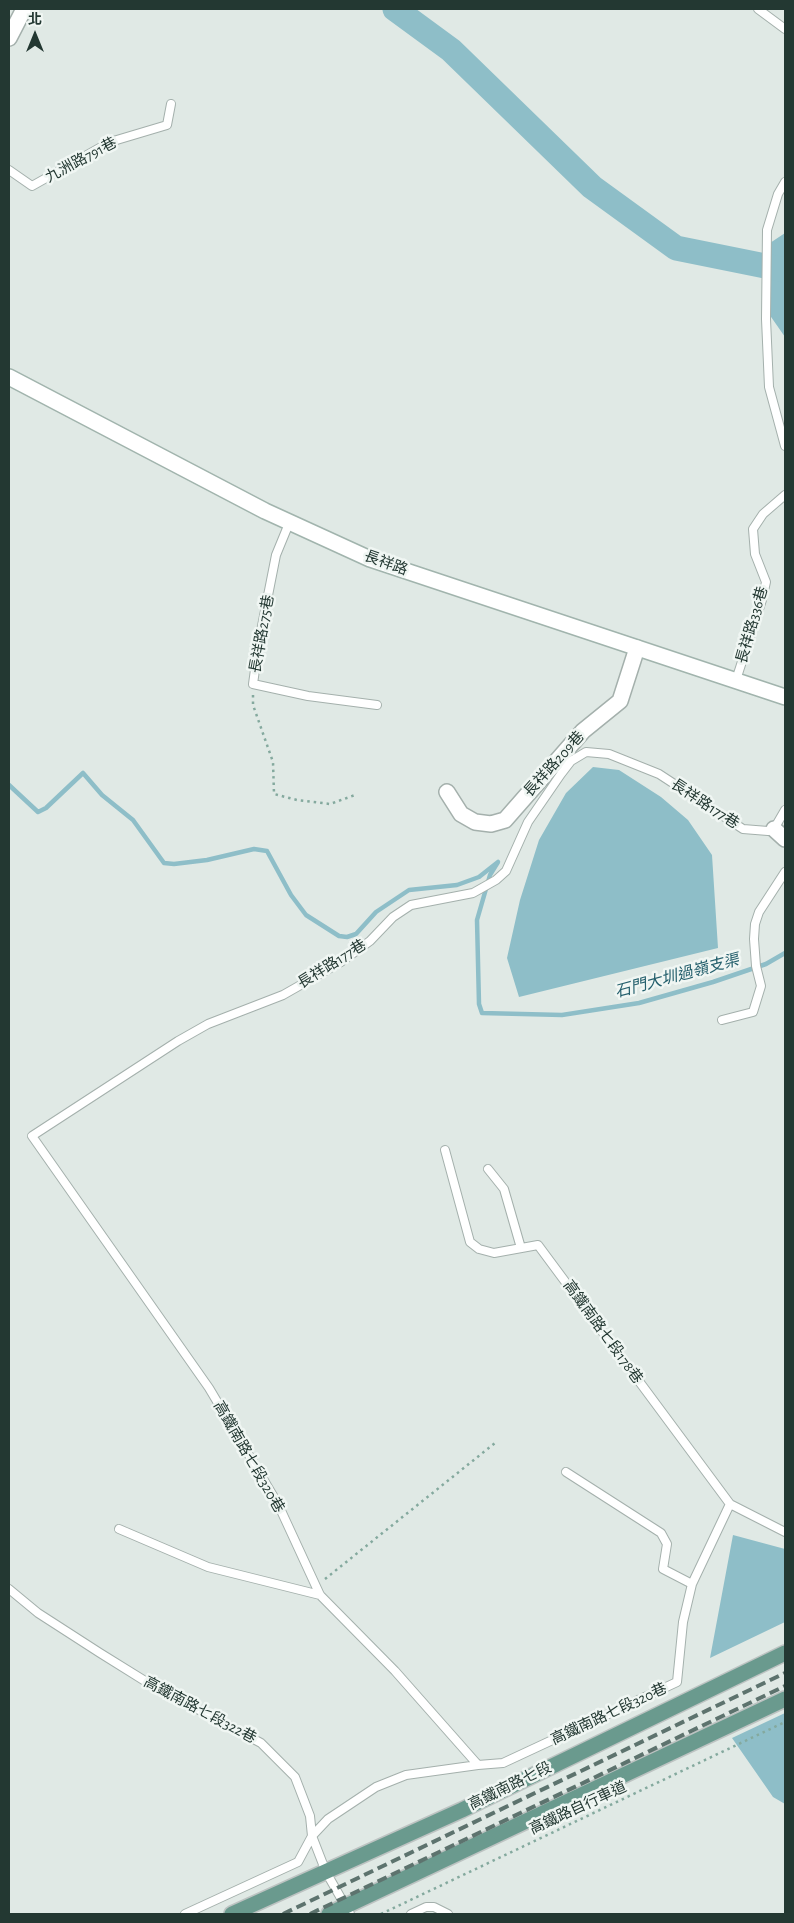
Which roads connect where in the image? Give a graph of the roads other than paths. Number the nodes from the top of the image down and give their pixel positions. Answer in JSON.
{"nodes":[{"id":1,"x":24,"y":9,"type":"edge"},
{"id":2,"x":758,"y":9,"type":"edge"},
{"id":3,"x":12,"y":22,"type":"edge"},
{"id":4,"x":785,"y":29,"type":"edge"},
{"id":5,"x":9,"y":38,"type":"edge"},
{"id":6,"x":171,"y":104,"type":"dead end"},
{"id":7,"x":9,"y":170,"type":"edge"},
{"id":8,"x":785,"y":182,"type":"edge"},
{"id":9,"x":9,"y":377,"type":"edge"},
{"id":10,"x":785,"y":446,"type":"edge"},
{"id":11,"x":785,"y":494,"type":"edge"},
{"id":12,"x":290,"y":522,"type":"junction"},
{"id":13,"x":637,"y":648,"type":"junction"},
{"id":14,"x":736,"y":680,"type":"junction"},
{"id":15,"x":785,"y":697,"type":"edge"},
{"id":16,"x":377,"y":705,"type":"dead end"},
{"id":17,"x":447,"y":792,"type":"dead end"},
{"id":18,"x":785,"y":810,"type":"edge"},
{"id":19,"x":780,"y":834,"type":"edge"},
{"id":20,"x":785,"y":872,"type":"edge"},
{"id":21,"x":722,"y":1020,"type":"dead end"},
{"id":22,"x":32,"y":1136,"type":"joint"},
{"id":23,"x":445,"y":1150,"type":"dead end"},
{"id":24,"x":488,"y":1169,"type":"dead end"},
{"id":25,"x":521,"y":1248,"type":"junction"},
{"id":26,"x":566,"y":1472,"type":"dead end"},
{"id":27,"x":730,"y":1504,"type":"junction"},
{"id":28,"x":119,"y":1529,"type":"dead end"},
{"id":29,"x":785,"y":1532,"type":"edge"},
{"id":30,"x":692,"y":1584,"type":"junction"},
{"id":31,"x":9,"y":1589,"type":"edge"},
{"id":32,"x":320,"y":1595,"type":"junction"},
{"id":33,"x":785,"y":1653,"type":"edge"},
{"id":34,"x":785,"y":1699,"type":"edge"},
{"id":35,"x":478,"y":1765,"type":"junction"},
{"id":36,"x":312,"y":1836,"type":"junction"},
{"id":37,"x":326,"y":1872,"type":"junction"},
{"id":38,"x":348,"y":1910,"type":"edge"},
{"id":39,"x":185,"y":1914,"type":"edge"},
{"id":40,"x":232,"y":1914,"type":"edge"},
{"id":41,"x":329,"y":1914,"type":"edge"},
{"id":42,"x":411,"y":1914,"type":"edge"},
{"id":43,"x":448,"y":1914,"type":"edge"}],
"edges":[{"from":1,"to":3,"type":"street"},
{"from":2,"to":4,"type":"lane"},
{"from":3,"to":5,"type":"street"},
{"from":6,"to":7,"type":"lane","name":"九洲路791巷"},
{"from":8,"to":10,"type":"lane"},
{"from":9,"to":12,"type":"street","name":"長祥路"},
{"from":11,"to":14,"type":"lane","name":"長祥路336巷"},
{"from":12,"to":13,"type":"street","name":"長祥路"},
{"from":12,"to":16,"type":"lane","name":"長祥路275巷"},
{"from":13,"to":14,"type":"street","name":"長祥路"},
{"from":13,"to":17,"type":"street","name":"長祥路209巷"},
{"from":14,"to":15,"type":"street","name":"長祥路"},
{"from":18,"to":19,"type":"lane","name":"長祥路177巷"},
{"from":19,"to":22,"type":"lane","name":"長祥路177巷"},
{"from":20,"to":21,"type":"lane"},
{"from":22,"to":32,"type":"lane","name":"高鐵南路七段320巷"},
{"from":23,"to":25,"type":"lane","name":"高鐵南路七段178巷"},
{"from":24,"to":25,"type":"lane"},
{"from":25,"to":27,"type":"lane","name":"高鐵南路七段178巷"},
{"from":26,"to":30,"type":"lane"},
{"from":27,"to":29,"type":"lane","name":"高鐵南路七段178巷"},
{"from":27,"to":30,"type":"lane","name":"高鐵南路七段320巷"},
{"from":28,"to":32,"type":"lane"},
{"from":30,"to":35,"type":"lane","name":"高鐵南路七段320巷"},
{"from":31,"to":36,"type":"lane","name":"高鐵南路七段322巷"},
{"from":32,"to":35,"type":"lane","name":"高鐵南路七段320巷"},
{"from":33,"to":37,"type":"main road","name":"高鐵南路七段"},
{"from":34,"to":38,"type":"main road"},
{"from":35,"to":36,"type":"lane","name":"高鐵南路七段320巷"},
{"from":36,"to":37,"type":"lane","name":"高鐵南路七段322巷"},
{"from":36,"to":39,"type":"lane","name":"高鐵南路七段320巷"},
{"from":37,"to":38,"type":"lane","name":"高鐵南路七段322巷"},
{"from":37,"to":40,"type":"main road","name":"高鐵南路七段"},
{"from":38,"to":41,"type":"main road"},
{"from":42,"to":43,"type":"lane"}]}
